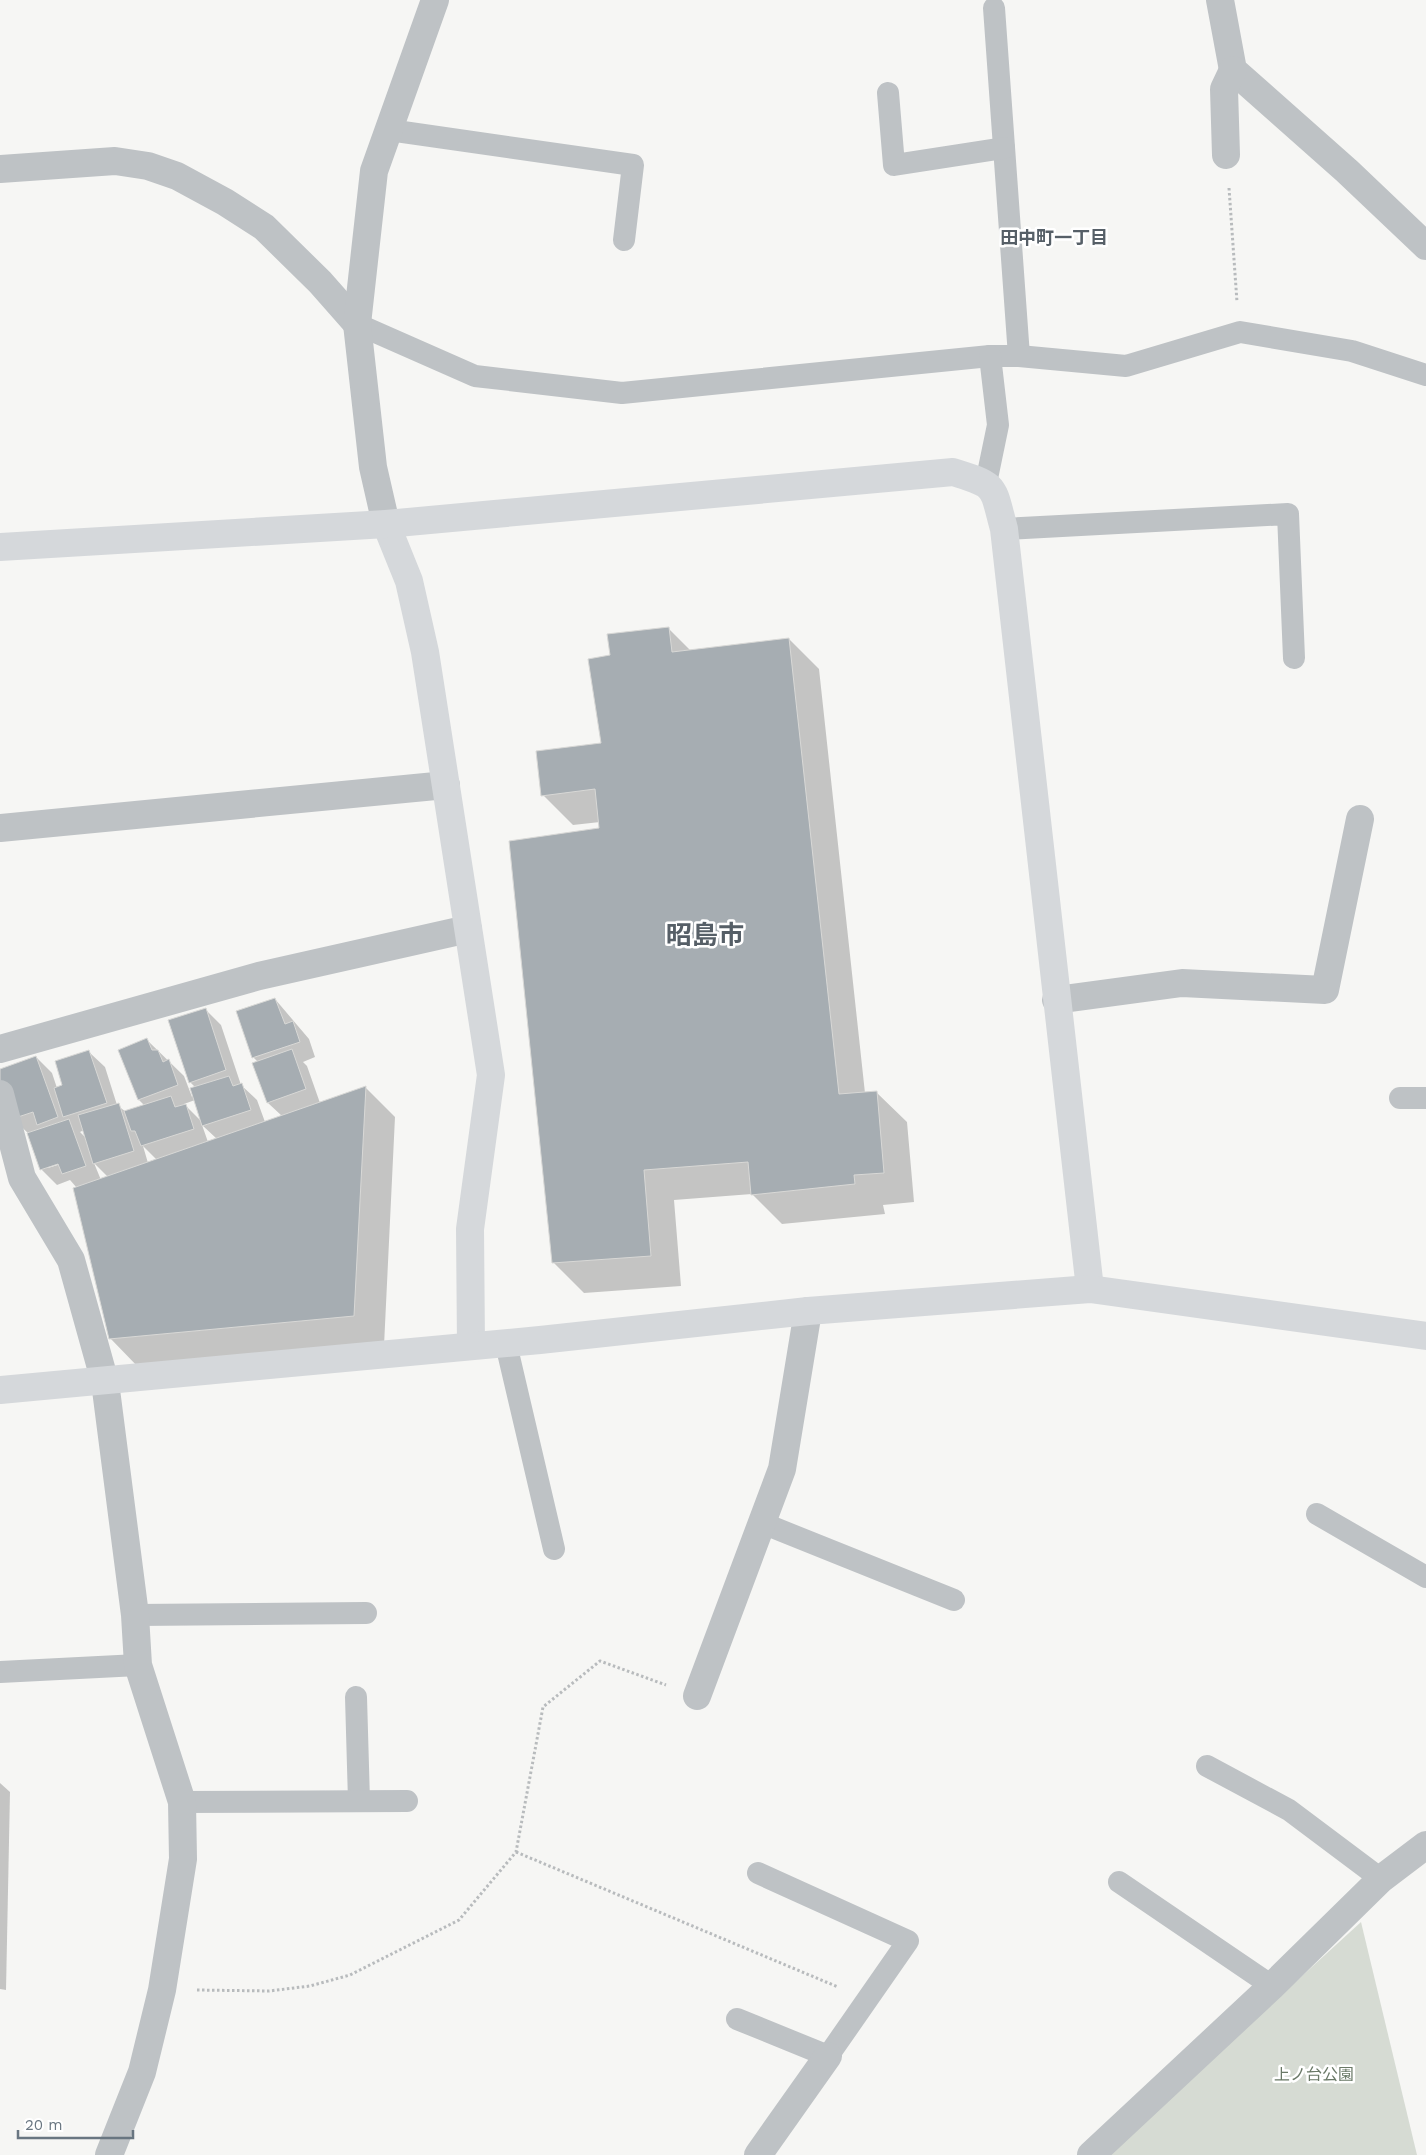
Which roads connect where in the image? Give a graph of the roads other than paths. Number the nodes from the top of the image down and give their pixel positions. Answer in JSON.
{"nodes":[{"id":1,"x":435,"y":0,"type":"edge"},
{"id":2,"x":1220,"y":0,"type":"edge"},
{"id":3,"x":994,"y":8,"type":"dead end"},
{"id":4,"x":1233,"y":70,"type":"junction"},
{"id":5,"x":888,"y":92,"type":"dead end"},
{"id":6,"x":388,"y":130,"type":"junction"},
{"id":7,"x":1004,"y":148,"type":"junction"},
{"id":8,"x":1226,"y":155,"type":"road end"},
{"id":9,"x":0,"y":169,"type":"edge"},
{"id":10,"x":624,"y":240,"type":"dead end"},
{"id":11,"x":1426,"y":246,"type":"edge"},
{"id":12,"x":357,"y":324,"type":"junction"},
{"id":13,"x":990,"y":356,"type":"junction"},
{"id":14,"x":1018,"y":356,"type":"junction"},
{"id":15,"x":1426,"y":375,"type":"edge"},
{"id":16,"x":986,"y":482,"type":"junction"},
{"id":17,"x":386,"y":524,"type":"junction"},
{"id":18,"x":1004,"y":529,"type":"junction"},
{"id":19,"x":0,"y":547,"type":"edge"},
{"id":20,"x":1294,"y":658,"type":"dead end"},
{"id":21,"x":446,"y":785,"type":"junction"},
{"id":22,"x":1360,"y":819,"type":"dead end"},
{"id":23,"x":0,"y":828,"type":"edge"},
{"id":24,"x":468,"y":929,"type":"junction"},
{"id":25,"x":1056,"y":1000,"type":"junction"},
{"id":26,"x":0,"y":1049,"type":"edge"},
{"id":27,"x":0,"y":1094,"type":"edge"},
{"id":28,"x":1400,"y":1098,"type":"dead end"},
{"id":29,"x":1426,"y":1098,"type":"edge"},
{"id":30,"x":1090,"y":1289,"type":"junction"},
{"id":31,"x":808,"y":1311,"type":"junction"},
{"id":32,"x":1426,"y":1336,"type":"edge"},
{"id":33,"x":506,"y":1344,"type":"junction"},
{"id":34,"x":472,"y":1346,"type":"junction"},
{"id":35,"x":105,"y":1382,"type":"junction"},
{"id":36,"x":0,"y":1390,"type":"edge"},
{"id":37,"x":1316,"y":1514,"type":"dead end"},
{"id":38,"x":762,"y":1523,"type":"junction"},
{"id":39,"x":554,"y":1549,"type":"dead end"},
{"id":40,"x":1426,"y":1577,"type":"edge"},
{"id":41,"x":954,"y":1600,"type":"dead end"},
{"id":42,"x":366,"y":1612,"type":"dead end"},
{"id":43,"x":134,"y":1615,"type":"junction"},
{"id":44,"x":138,"y":1665,"type":"junction"},
{"id":45,"x":0,"y":1672,"type":"edge"},
{"id":46,"x":697,"y":1696,"type":"road end"},
{"id":47,"x":356,"y":1697,"type":"dead end"},
{"id":48,"x":1207,"y":1766,"type":"dead end"},
{"id":49,"x":360,"y":1801,"type":"junction"},
{"id":50,"x":407,"y":1801,"type":"dead end"},
{"id":51,"x":182,"y":1802,"type":"junction"},
{"id":52,"x":1426,"y":1845,"type":"edge"},
{"id":53,"x":758,"y":1873,"type":"dead end"},
{"id":54,"x":1381,"y":1879,"type":"junction"},
{"id":55,"x":1119,"y":1882,"type":"dead end"},
{"id":56,"x":1272,"y":1986,"type":"junction"},
{"id":57,"x":737,"y":2019,"type":"dead end"},
{"id":58,"x":828,"y":2056,"type":"junction"},
{"id":59,"x":109,"y":2155,"type":"edge"},
{"id":60,"x":758,"y":2155,"type":"edge"},
{"id":61,"x":1092,"y":2155,"type":"edge"}],
"edges":[{"from":1,"to":6,"type":"street"},
{"from":2,"to":4,"type":"street"},
{"from":3,"to":7,"type":"lane"},
{"from":4,"to":8,"type":"street"},
{"from":4,"to":11,"type":"street"},
{"from":5,"to":7,"type":"lane"},
{"from":6,"to":10,"type":"lane"},
{"from":6,"to":12,"type":"street"},
{"from":7,"to":14,"type":"lane"},
{"from":9,"to":12,"type":"street"},
{"from":12,"to":13,"type":"lane"},
{"from":12,"to":17,"type":"street"},
{"from":13,"to":14,"type":"lane"},
{"from":13,"to":16,"type":"lane"},
{"from":14,"to":15,"type":"lane"},
{"from":16,"to":17,"type":"street"},
{"from":16,"to":18,"type":"street"},
{"from":17,"to":19,"type":"street"},
{"from":17,"to":21,"type":"street"},
{"from":18,"to":20,"type":"lane"},
{"from":18,"to":25,"type":"street"},
{"from":21,"to":23,"type":"street"},
{"from":21,"to":24,"type":"street"},
{"from":22,"to":25,"type":"street"},
{"from":24,"to":26,"type":"street"},
{"from":24,"to":34,"type":"street"},
{"from":25,"to":30,"type":"street"},
{"from":27,"to":35,"type":"street"},
{"from":28,"to":29,"type":"lane"},
{"from":30,"to":31,"type":"street"},
{"from":30,"to":32,"type":"street"},
{"from":31,"to":33,"type":"street"},
{"from":31,"to":38,"type":"street"},
{"from":33,"to":34,"type":"street"},
{"from":33,"to":39,"type":"lane"},
{"from":34,"to":35,"type":"street"},
{"from":35,"to":36,"type":"street"},
{"from":35,"to":43,"type":"street"},
{"from":37,"to":40,"type":"lane"},
{"from":38,"to":41,"type":"lane"},
{"from":38,"to":46,"type":"street"},
{"from":42,"to":43,"type":"lane"},
{"from":43,"to":44,"type":"street"},
{"from":44,"to":45,"type":"lane"},
{"from":44,"to":51,"type":"street"},
{"from":47,"to":49,"type":"lane"},
{"from":48,"to":54,"type":"lane"},
{"from":49,"to":50,"type":"lane"},
{"from":49,"to":51,"type":"lane"},
{"from":51,"to":59,"type":"street"},
{"from":52,"to":54,"type":"street"},
{"from":53,"to":58,"type":"lane"},
{"from":54,"to":56,"type":"street"},
{"from":55,"to":56,"type":"lane"},
{"from":56,"to":61,"type":"street"},
{"from":57,"to":58,"type":"lane"},
{"from":58,"to":60,"type":"street"}]}
